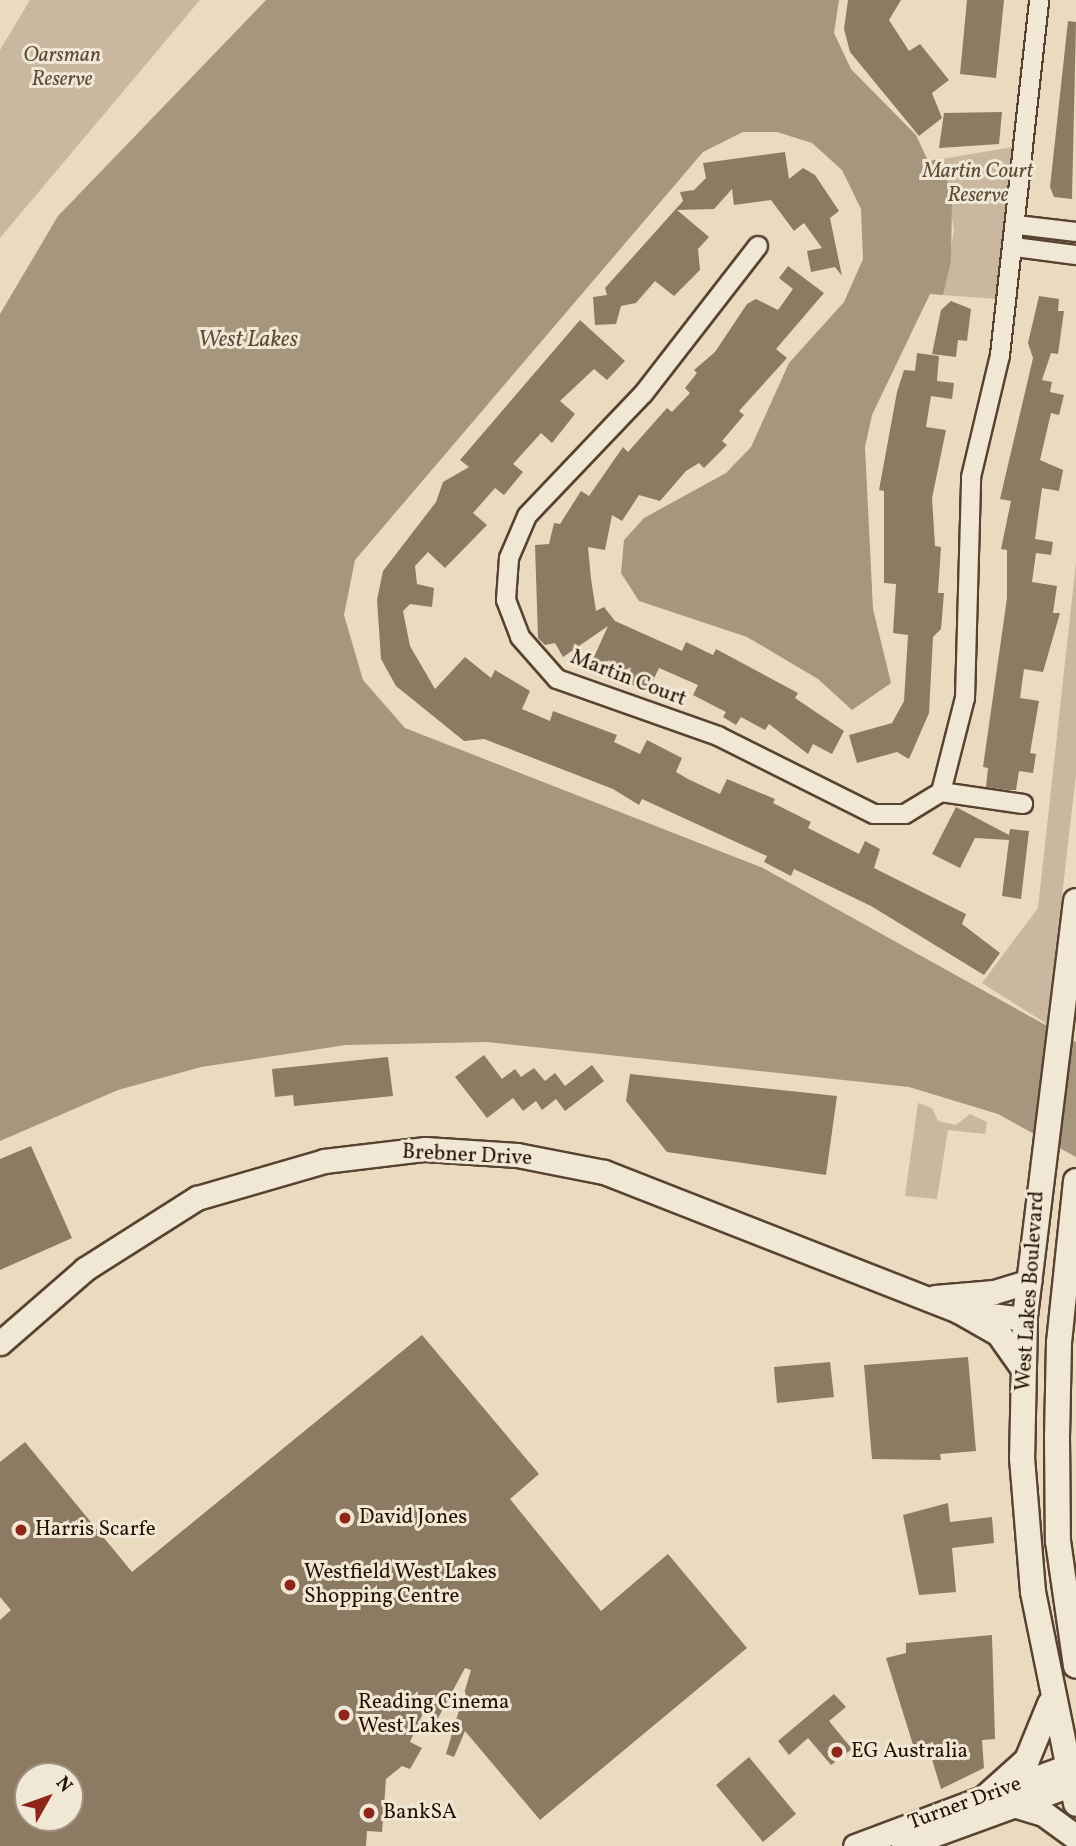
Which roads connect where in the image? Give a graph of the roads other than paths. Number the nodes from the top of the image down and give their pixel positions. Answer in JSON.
{"nodes":[{"id":1,"x":1040,"y":0,"type":"edge"},
{"id":2,"x":1017,"y":225,"type":"junction"},
{"id":3,"x":1076,"y":232,"type":"edge"},
{"id":4,"x":758,"y":246,"type":"dead end"},
{"id":5,"x":1015,"y":247,"type":"junction"},
{"id":6,"x":1076,"y":255,"type":"edge"},
{"id":7,"x":941,"y":792,"type":"junction"},
{"id":8,"x":1023,"y":804,"type":"dead end"},
{"id":9,"x":1076,"y":901,"type":"edge"},
{"id":10,"x":1076,"y":1181,"type":"edge"},
{"id":11,"x":1073,"y":1213,"type":"junction"},
{"id":12,"x":1029,"y":1281,"type":"junction"},
{"id":13,"x":922,"y":1296,"type":"junction"},
{"id":14,"x":959,"y":1311,"type":"junction"},
{"id":15,"x":1024,"y":1319,"type":"junction"},
{"id":16,"x":0,"y":1343,"type":"edge"},
{"id":17,"x":1023,"y":1368,"type":"junction"},
{"id":18,"x":1076,"y":1666,"type":"edge"},
{"id":19,"x":1050,"y":1701,"type":"junction"},
{"id":20,"x":1073,"y":1781,"type":"edge"},
{"id":21,"x":987,"y":1796,"type":"junction"},
{"id":22,"x":1014,"y":1805,"type":"junction"},
{"id":23,"x":1076,"y":1837,"type":"edge"},
{"id":24,"x":855,"y":1846,"type":"edge"},
{"id":25,"x":903,"y":1846,"type":"edge"}],
"edges":[{"from":1,"to":2,"type":"street"},
{"from":2,"to":3,"type":"street"},
{"from":2,"to":5,"type":"street"},
{"from":4,"to":7,"type":"street","name":"Martin Court"},
{"from":5,"to":6,"type":"street"},
{"from":5,"to":7,"type":"street"},
{"from":7,"to":8,"type":"street"},
{"from":9,"to":12,"type":"main road","name":"West Lakes Boulevard"},
{"from":10,"to":11,"type":"main road","name":"West Lakes Boulevard"},
{"from":11,"to":15,"type":"main road"},
{"from":11,"to":18,"type":"main road","name":"West Lakes Boulevard"},
{"from":12,"to":13,"type":"street","name":"Brebner Drive"},
{"from":12,"to":15,"type":"main road","name":"West Lakes Boulevard"},
{"from":13,"to":14,"type":"street","name":"Brebner Drive"},
{"from":13,"to":16,"type":"street","name":"Brebner Drive"},
{"from":14,"to":15,"type":"street","name":"Brebner Drive"},
{"from":14,"to":17,"type":"main road"},
{"from":15,"to":17,"type":"main road","name":"West Lakes Boulevard"},
{"from":17,"to":19,"type":"main road","name":"West Lakes Boulevard"},
{"from":19,"to":20,"type":"main road","name":"West Lakes Boulevard"},
{"from":19,"to":21,"type":"main road"},
{"from":20,"to":21,"type":"street","name":"Turner Drive"},
{"from":20,"to":22,"type":"street","name":"Turner Drive"},
{"from":21,"to":24,"type":"street","name":"Turner Drive"},
{"from":22,"to":23,"type":"main road"},
{"from":22,"to":25,"type":"street","name":"Turner Drive"}]}
